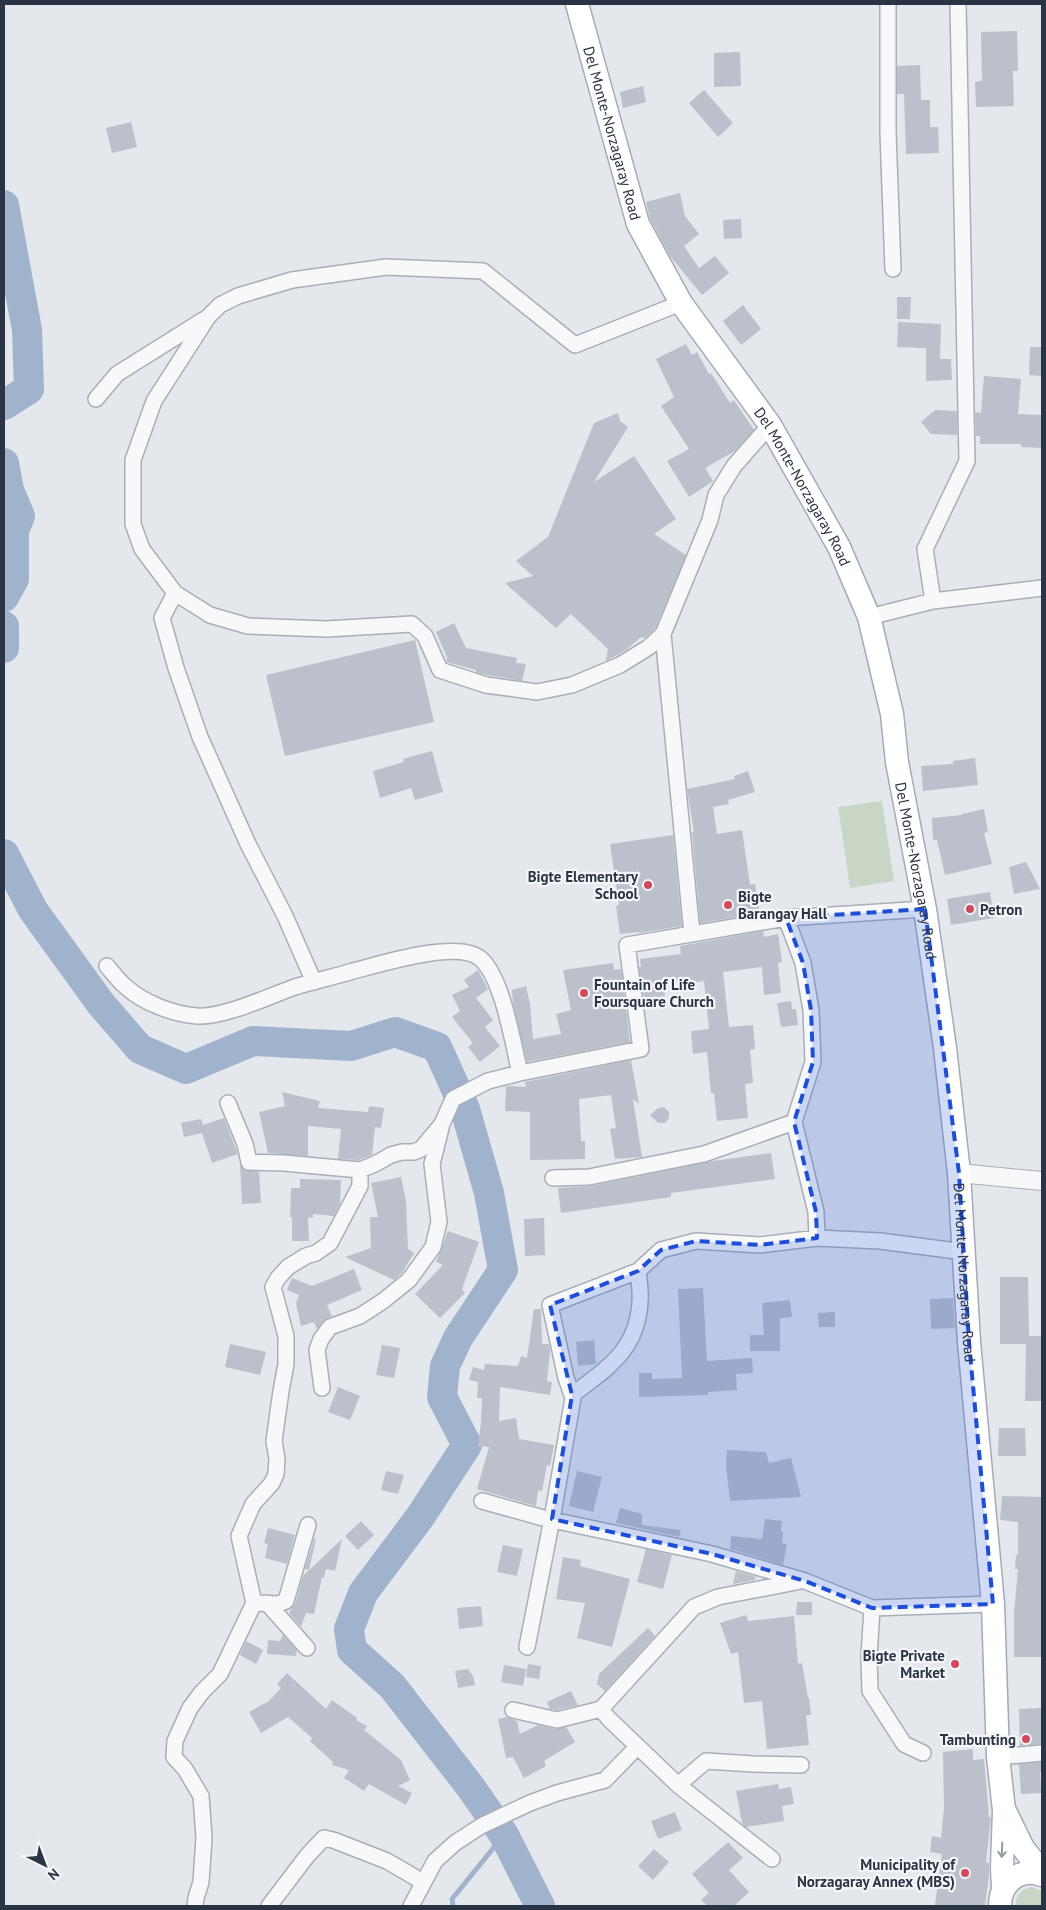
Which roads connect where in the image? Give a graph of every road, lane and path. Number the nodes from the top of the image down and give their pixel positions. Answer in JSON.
{"nodes":[{"id":1,"x":578,"y":4,"type":"edge"},
{"id":2,"x":888,"y":4,"type":"edge"},
{"id":3,"x":958,"y":4,"type":"edge"},
{"id":4,"x":893,"y":269,"type":"dead end"},
{"id":5,"x":681,"y":302,"type":"junction"},
{"id":6,"x":208,"y":317,"type":"junction"},
{"id":7,"x":96,"y":399,"type":"dead end"},
{"id":8,"x":770,"y":425,"type":"junction"},
{"id":9,"x":1042,"y":588,"type":"edge"},
{"id":10,"x":175,"y":593,"type":"junction"},
{"id":11,"x":933,"y":602,"type":"junction"},
{"id":12,"x":869,"y":617,"type":"junction"},
{"id":13,"x":663,"y":634,"type":"junction"},
{"id":14,"x":925,"y":909,"type":"junction"},
{"id":15,"x":786,"y":918,"type":"junction"},
{"id":16,"x":692,"y":934,"type":"junction"},
{"id":17,"x":108,"y":966,"type":"dead end"},
{"id":18,"x":314,"y":982,"type":"junction"},
{"id":19,"x":520,"y":1073,"type":"junction"},
{"id":20,"x":228,"y":1103,"type":"dead end"},
{"id":21,"x":794,"y":1122,"type":"junction"},
{"id":22,"x":442,"y":1124,"type":"junction"},
{"id":23,"x":360,"y":1170,"type":"junction"},
{"id":24,"x":959,"y":1173,"type":"junction"},
{"id":25,"x":554,"y":1178,"type":"dead end"},
{"id":26,"x":1042,"y":1181,"type":"edge"},
{"id":27,"x":817,"y":1238,"type":"junction"},
{"id":28,"x":964,"y":1252,"type":"junction"},
{"id":29,"x":638,"y":1271,"type":"junction"},
{"id":30,"x":322,"y":1388,"type":"dead end"},
{"id":31,"x":572,"y":1394,"type":"junction"},
{"id":32,"x":482,"y":1502,"type":"dead end"},
{"id":33,"x":552,"y":1519,"type":"junction"},
{"id":34,"x":308,"y":1524,"type":"dead end"},
{"id":35,"x":805,"y":1581,"type":"junction"},
{"id":36,"x":261,"y":1603,"type":"junction"},
{"id":37,"x":992,"y":1604,"type":"junction"},
{"id":38,"x":872,"y":1608,"type":"junction"},
{"id":39,"x":527,"y":1647,"type":"dead end"},
{"id":40,"x":306,"y":1648,"type":"dead end"},
{"id":41,"x":513,"y":1710,"type":"dead end"},
{"id":42,"x":601,"y":1710,"type":"junction"},
{"id":43,"x":637,"y":1747,"type":"junction"},
{"id":44,"x":923,"y":1753,"type":"dead end"},
{"id":45,"x":1042,"y":1753,"type":"edge"},
{"id":46,"x":998,"y":1757,"type":"junction"},
{"id":47,"x":801,"y":1764,"type":"dead end"},
{"id":48,"x":678,"y":1784,"type":"junction"},
{"id":49,"x":1004,"y":1810,"type":"junction"},
{"id":50,"x":772,"y":1859,"type":"dead end"},
{"id":51,"x":1042,"y":1873,"type":"edge"},
{"id":52,"x":423,"y":1882,"type":"junction"},
{"id":53,"x":1000,"y":1900,"type":"edge"},
{"id":54,"x":195,"y":1906,"type":"edge"},
{"id":55,"x":269,"y":1906,"type":"edge"},
{"id":56,"x":411,"y":1906,"type":"edge"}],
"edges":[{"from":1,"to":5,"type":"main road","name":"Del Monte-Norzagaray Road"},
{"from":2,"to":4,"type":"street"},
{"from":3,"to":11,"type":"street"},
{"from":5,"to":6,"type":"street"},
{"from":5,"to":8,"type":"main road","name":"Del Monte-Norzagaray Road"},
{"from":6,"to":7,"type":"street"},
{"from":6,"to":10,"type":"street"},
{"from":8,"to":12,"type":"main road","name":"Del Monte-Norzagaray Road"},
{"from":8,"to":13,"type":"street"},
{"from":9,"to":11,"type":"street"},
{"from":10,"to":13,"type":"street"},
{"from":10,"to":18,"type":"street"},
{"from":11,"to":12,"type":"street"},
{"from":12,"to":14,"type":"main road","name":"Del Monte-Norzagaray Road"},
{"from":13,"to":16,"type":"street"},
{"from":14,"to":15,"type":"street"},
{"from":14,"to":24,"type":"main road","name":"Del Monte-Norzagaray Road"},
{"from":15,"to":16,"type":"street"},
{"from":15,"to":21,"type":"street"},
{"from":16,"to":19,"type":"street"},
{"from":17,"to":18,"type":"street"},
{"from":18,"to":19,"type":"street"},
{"from":19,"to":22,"type":"street"},
{"from":20,"to":23,"type":"street"},
{"from":21,"to":25,"type":"street"},
{"from":21,"to":27,"type":"street"},
{"from":22,"to":23,"type":"street"},
{"from":22,"to":30,"type":"street"},
{"from":23,"to":36,"type":"street"},
{"from":24,"to":26,"type":"street"},
{"from":24,"to":28,"type":"main road","name":"Del Monte-Norzagaray Road"},
{"from":27,"to":28,"type":"street"},
{"from":27,"to":29,"type":"street"},
{"from":28,"to":37,"type":"main road","name":"Del Monte-Norzagaray Road"},
{"from":29,"to":31,"type":"street"},
{"from":29,"to":31,"type":"street"},
{"from":31,"to":33,"type":"street"},
{"from":32,"to":33,"type":"street"},
{"from":33,"to":35,"type":"street"},
{"from":33,"to":39,"type":"street"},
{"from":34,"to":36,"type":"street"},
{"from":35,"to":38,"type":"street"},
{"from":35,"to":42,"type":"street"},
{"from":36,"to":40,"type":"street"},
{"from":36,"to":54,"type":"street"},
{"from":37,"to":38,"type":"street"},
{"from":37,"to":46,"type":"main road","name":"Del Monte-Norzagaray Road"},
{"from":38,"to":44,"type":"street"},
{"from":41,"to":42,"type":"street"},
{"from":42,"to":43,"type":"street"},
{"from":43,"to":48,"type":"street"},
{"from":43,"to":52,"type":"street"},
{"from":45,"to":46,"type":"street"},
{"from":46,"to":49,"type":"main road","name":"Del Monte-Norzagaray Road"},
{"from":47,"to":48,"type":"street"},
{"from":48,"to":50,"type":"street"},
{"from":49,"to":51,"type":"main road","name":"Del Monte-Norzagaray Road"},
{"from":49,"to":53,"type":"main road","name":"Del Monte-Norzagaray Road","one_way":true},
{"from":51,"to":53,"type":"main road"},
{"from":52,"to":55,"type":"street"},
{"from":52,"to":56,"type":"street"}]}
